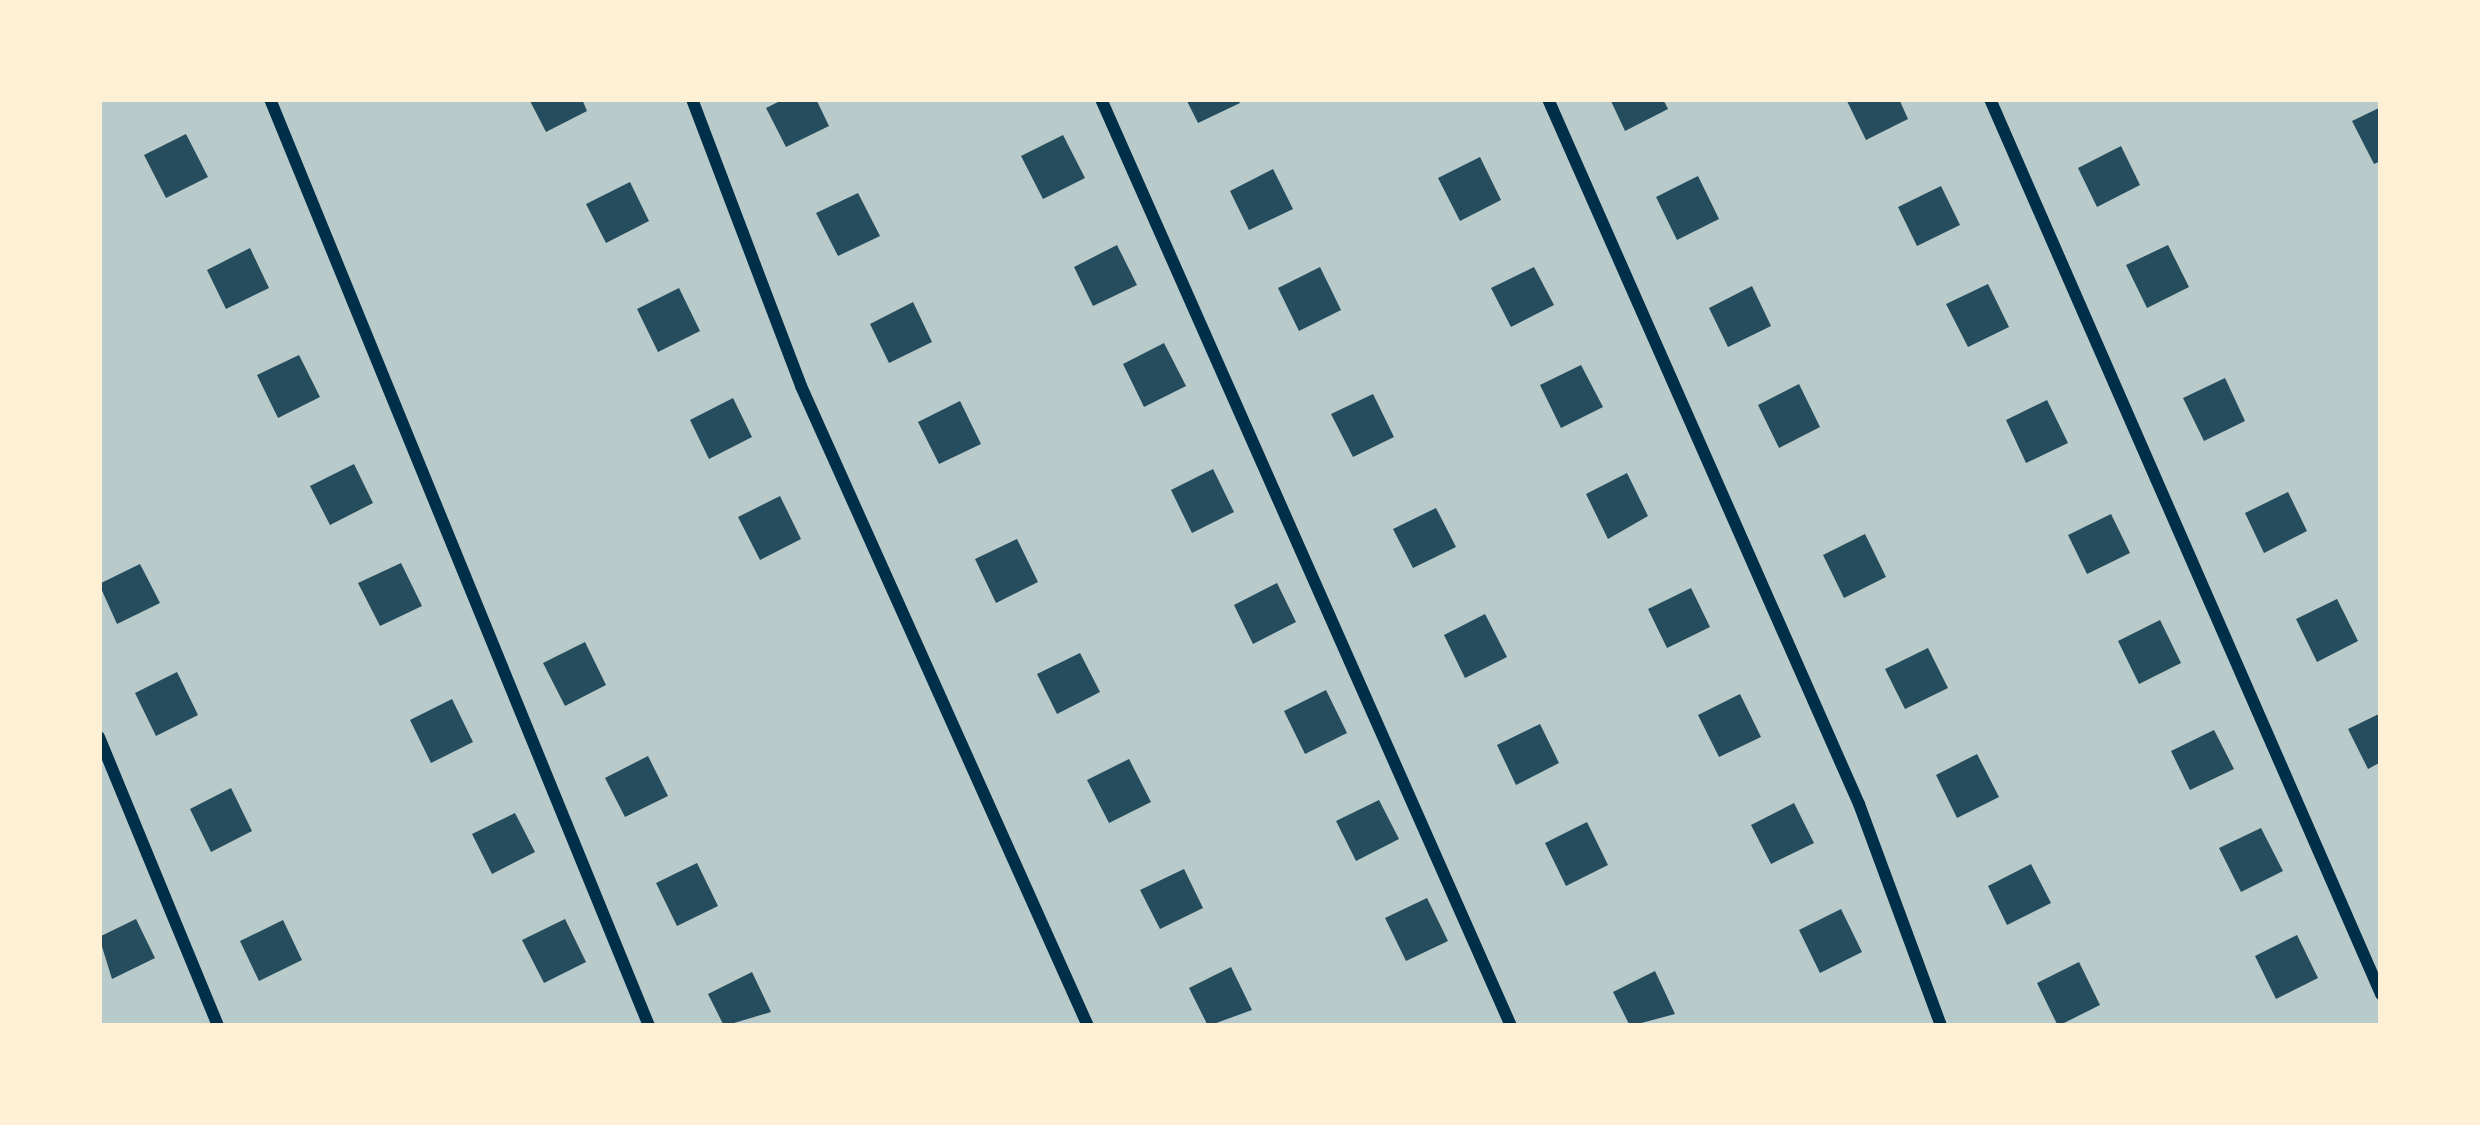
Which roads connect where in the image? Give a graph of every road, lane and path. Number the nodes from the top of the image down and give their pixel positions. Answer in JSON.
{"nodes":[{"id":1,"x":270,"y":99,"type":"edge"},
{"id":2,"x":692,"y":99,"type":"edge"},
{"id":3,"x":1101,"y":99,"type":"edge"},
{"id":4,"x":1548,"y":99,"type":"edge"},
{"id":5,"x":1990,"y":99,"type":"edge"},
{"id":6,"x":99,"y":737,"type":"edge"},
{"id":7,"x":2381,"y":994,"type":"edge"},
{"id":8,"x":218,"y":1026,"type":"edge"},
{"id":9,"x":649,"y":1026,"type":"edge"},
{"id":10,"x":1088,"y":1026,"type":"edge"},
{"id":11,"x":1511,"y":1026,"type":"edge"},
{"id":12,"x":1941,"y":1026,"type":"edge"}],
"edges":[{"from":1,"to":9,"type":"street"},
{"from":2,"to":10,"type":"street"},
{"from":3,"to":11,"type":"street"},
{"from":4,"to":12,"type":"street"},
{"from":5,"to":7,"type":"street"},
{"from":6,"to":8,"type":"street"}]}
